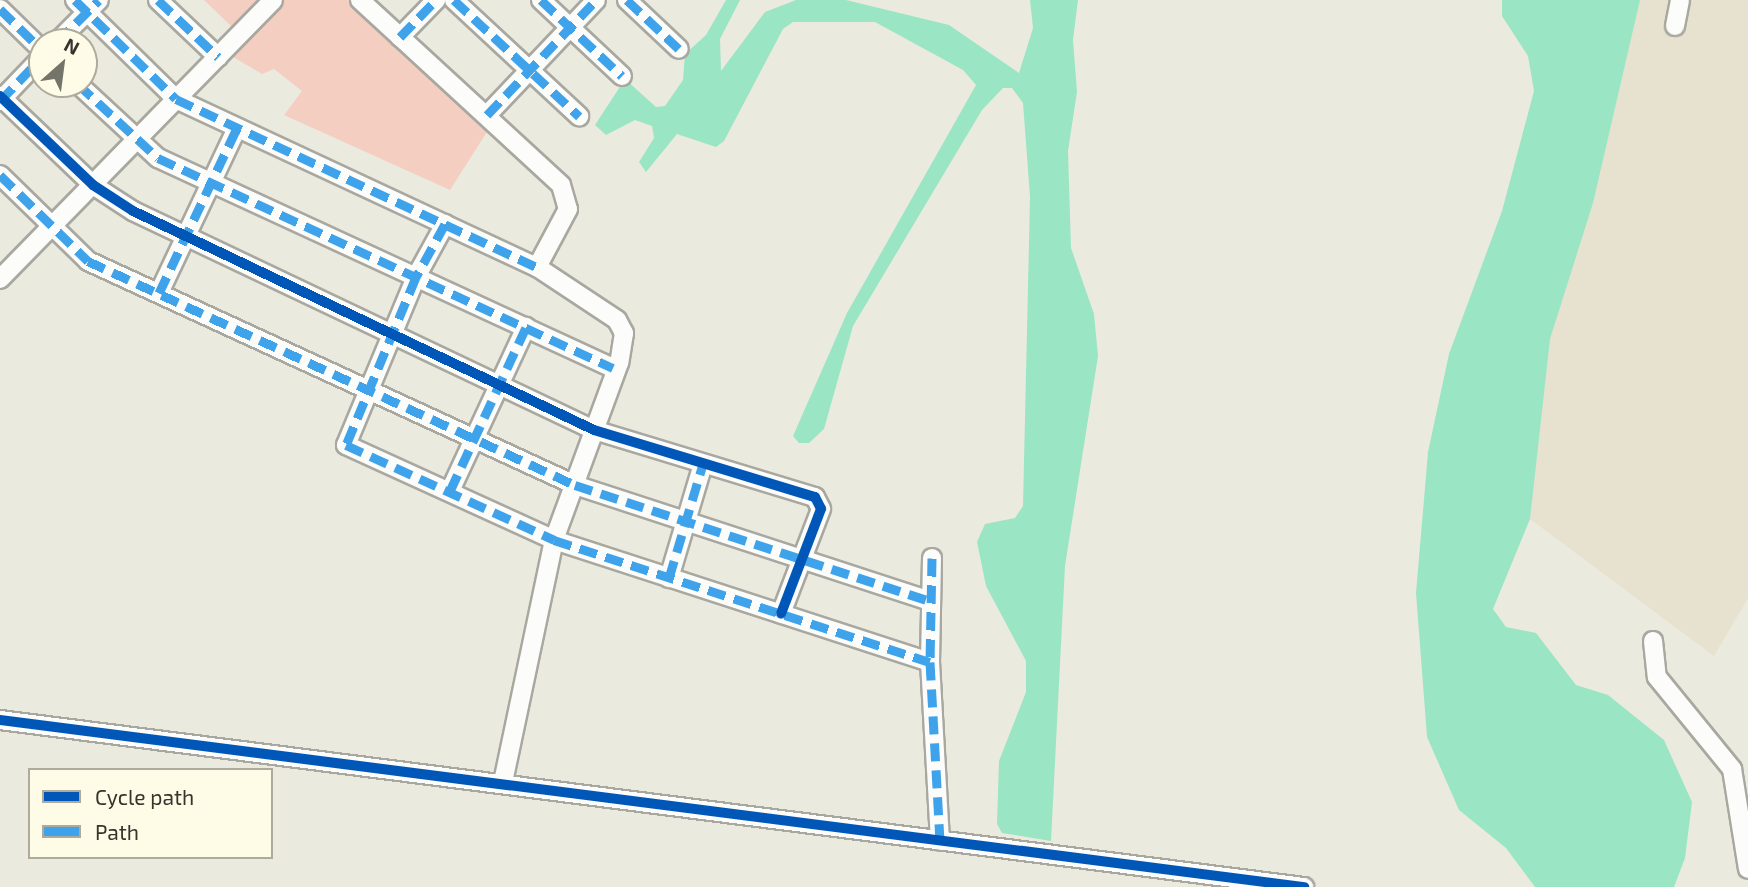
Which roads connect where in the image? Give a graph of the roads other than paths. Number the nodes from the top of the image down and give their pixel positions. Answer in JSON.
{"nodes":[{"id":1,"x":158,"y":0,"type":"edge"},
{"id":2,"x":273,"y":0,"type":"edge"},
{"id":3,"x":360,"y":0,"type":"edge"},
{"id":4,"x":436,"y":0,"type":"edge"},
{"id":5,"x":454,"y":0,"type":"edge"},
{"id":6,"x":541,"y":0,"type":"edge"},
{"id":7,"x":596,"y":0,"type":"edge"},
{"id":8,"x":627,"y":0,"type":"edge"},
{"id":9,"x":1680,"y":0,"type":"edge"},
{"id":10,"x":87,"y":4,"type":"edge"},
{"id":11,"x":0,"y":9,"type":"edge"},
{"id":12,"x":1675,"y":26,"type":"dead end"},
{"id":13,"x":68,"y":28,"type":"edge"},
{"id":14,"x":570,"y":28,"type":"junction"},
{"id":15,"x":28,"y":36,"type":"edge"},
{"id":16,"x":400,"y":37,"type":"junction"},
{"id":17,"x":679,"y":49,"type":"dead end"},
{"id":18,"x":218,"y":57,"type":"junction"},
{"id":19,"x":530,"y":70,"type":"junction"},
{"id":20,"x":28,"y":71,"type":"edge"},
{"id":21,"x":622,"y":76,"type":"dead end"},
{"id":22,"x":1,"y":98,"type":"edge"},
{"id":23,"x":92,"y":98,"type":"edge"},
{"id":24,"x":176,"y":99,"type":"junction"},
{"id":25,"x":487,"y":116,"type":"junction"},
{"id":26,"x":579,"y":116,"type":"dead end"},
{"id":27,"x":236,"y":130,"type":"junction"},
{"id":28,"x":136,"y":140,"type":"junction"},
{"id":29,"x":0,"y":176,"type":"edge"},
{"id":30,"x":208,"y":179,"type":"junction"},
{"id":31,"x":93,"y":186,"type":"junction"},
{"id":32,"x":445,"y":224,"type":"junction"},
{"id":33,"x":50,"y":225,"type":"junction"},
{"id":34,"x":186,"y":236,"type":"junction"},
{"id":35,"x":537,"y":267,"type":"junction"},
{"id":36,"x":2,"y":270,"type":"edge"},
{"id":37,"x":416,"y":277,"type":"junction"},
{"id":38,"x":159,"y":293,"type":"junction"},
{"id":39,"x":526,"y":327,"type":"junction"},
{"id":40,"x":394,"y":333,"type":"junction"},
{"id":41,"x":613,"y":368,"type":"junction"},
{"id":42,"x":502,"y":385,"type":"junction"},
{"id":43,"x":369,"y":388,"type":"junction"},
{"id":44,"x":594,"y":430,"type":"junction"},
{"id":45,"x":476,"y":439,"type":"junction"},
{"id":46,"x":703,"y":464,"type":"junction"},
{"id":47,"x":575,"y":485,"type":"junction"},
{"id":48,"x":450,"y":491,"type":"junction"},
{"id":49,"x":688,"y":523,"type":"junction"},
{"id":50,"x":554,"y":540,"type":"junction"},
{"id":51,"x":932,"y":558,"type":"dead end"},
{"id":52,"x":802,"y":560,"type":"junction"},
{"id":53,"x":669,"y":578,"type":"junction"},
{"id":54,"x":930,"y":601,"type":"junction"},
{"id":55,"x":781,"y":614,"type":"junction"},
{"id":56,"x":1653,"y":641,"type":"dead end"},
{"id":57,"x":930,"y":663,"type":"junction"},
{"id":58,"x":0,"y":720,"type":"edge"},
{"id":59,"x":503,"y":781,"type":"junction"},
{"id":60,"x":940,"y":841,"type":"junction"},
{"id":61,"x":1748,"y":869,"type":"edge"},
{"id":62,"x":1190,"y":882,"type":"edge"},
{"id":63,"x":1304,"y":887,"type":"edge"}],
"edges":[{"from":1,"to":18,"type":"street"},
{"from":2,"to":18,"type":"street"},
{"from":3,"to":16,"type":"street"},
{"from":4,"to":16,"type":"street"},
{"from":5,"to":19,"type":"street"},
{"from":6,"to":14,"type":"street"},
{"from":7,"to":14,"type":"street"},
{"from":8,"to":17,"type":"street"},
{"from":9,"to":12,"type":"street"},
{"from":10,"to":13,"type":"street"},
{"from":10,"to":24,"type":"street"},
{"from":11,"to":15,"type":"street"},
{"from":14,"to":19,"type":"street"},
{"from":14,"to":21,"type":"street"},
{"from":16,"to":25,"type":"street"},
{"from":18,"to":24,"type":"street"},
{"from":19,"to":25,"type":"street"},
{"from":19,"to":26,"type":"street"},
{"from":20,"to":22,"type":"street"},
{"from":22,"to":31,"type":"street"},
{"from":23,"to":28,"type":"street"},
{"from":24,"to":27,"type":"street"},
{"from":24,"to":28,"type":"street"},
{"from":25,"to":35,"type":"street"},
{"from":27,"to":30,"type":"street"},
{"from":27,"to":32,"type":"street"},
{"from":28,"to":30,"type":"street"},
{"from":28,"to":31,"type":"street"},
{"from":29,"to":33,"type":"street"},
{"from":30,"to":34,"type":"street"},
{"from":30,"to":37,"type":"street"},
{"from":31,"to":33,"type":"street"},
{"from":31,"to":34,"type":"street"},
{"from":32,"to":35,"type":"street"},
{"from":32,"to":37,"type":"street"},
{"from":33,"to":36,"type":"street"},
{"from":33,"to":38,"type":"street"},
{"from":34,"to":38,"type":"street"},
{"from":34,"to":40,"type":"street"},
{"from":35,"to":41,"type":"street"},
{"from":37,"to":39,"type":"street"},
{"from":37,"to":40,"type":"street"},
{"from":38,"to":43,"type":"street"},
{"from":39,"to":41,"type":"street"},
{"from":39,"to":42,"type":"street"},
{"from":40,"to":42,"type":"street"},
{"from":40,"to":43,"type":"street"},
{"from":41,"to":44,"type":"street"},
{"from":42,"to":44,"type":"street"},
{"from":42,"to":45,"type":"street"},
{"from":43,"to":45,"type":"street"},
{"from":43,"to":48,"type":"street"},
{"from":44,"to":46,"type":"street"},
{"from":44,"to":47,"type":"street"},
{"from":45,"to":47,"type":"street"},
{"from":45,"to":48,"type":"street"},
{"from":46,"to":49,"type":"street"},
{"from":46,"to":52,"type":"street"},
{"from":47,"to":49,"type":"street"},
{"from":47,"to":50,"type":"street"},
{"from":48,"to":50,"type":"street"},
{"from":49,"to":52,"type":"street"},
{"from":49,"to":53,"type":"street"},
{"from":50,"to":53,"type":"street"},
{"from":50,"to":59,"type":"street"},
{"from":51,"to":54,"type":"street"},
{"from":52,"to":54,"type":"street"},
{"from":52,"to":55,"type":"street"},
{"from":53,"to":55,"type":"street"},
{"from":54,"to":57,"type":"street"},
{"from":55,"to":57,"type":"street"},
{"from":56,"to":61,"type":"street"},
{"from":57,"to":60,"type":"street"},
{"from":58,"to":59,"type":"street"},
{"from":59,"to":60,"type":"street"},
{"from":60,"to":62,"type":"street"},
{"from":62,"to":63,"type":"street"}]}
